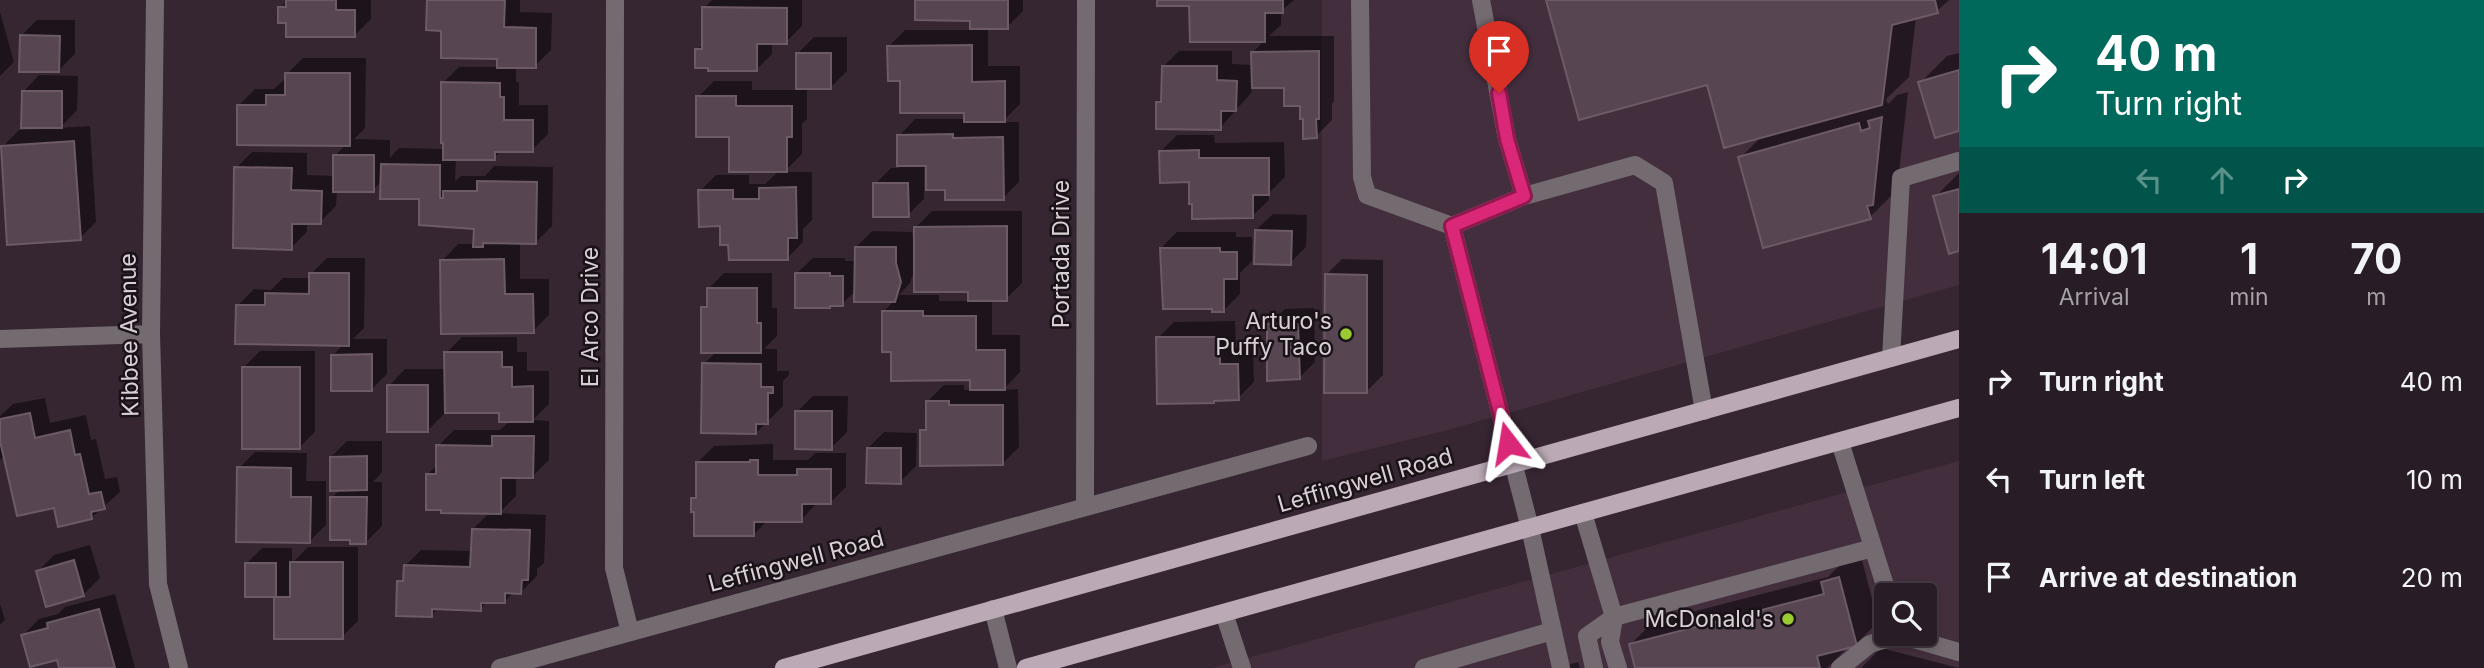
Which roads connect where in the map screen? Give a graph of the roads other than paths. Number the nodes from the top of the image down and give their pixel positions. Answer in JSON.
{"nodes":[{"id":1,"x":155,"y":0,"type":"edge"},
{"id":2,"x":615,"y":0,"type":"edge"},
{"id":3,"x":1086,"y":0,"type":"edge"},
{"id":4,"x":1360,"y":0,"type":"edge"},
{"id":5,"x":1481,"y":0,"type":"edge"},
{"id":6,"x":1959,"y":161,"type":"edge"},
{"id":7,"x":1524,"y":196,"type":"junction"},
{"id":8,"x":1452,"y":226,"type":"junction"},
{"id":9,"x":151,"y":334,"type":"junction"},
{"id":10,"x":0,"y":339,"type":"edge"},
{"id":11,"x":1959,"y":339,"type":"edge"},
{"id":12,"x":1891,"y":358,"type":"junction"},
{"id":13,"x":1959,"y":408,"type":"edge"},
{"id":14,"x":1704,"y":411,"type":"junction"},
{"id":15,"x":1840,"y":442,"type":"junction"},
{"id":16,"x":1308,"y":446,"type":"dead end"},
{"id":17,"x":1514,"y":464,"type":"junction"},
{"id":18,"x":1085,"y":508,"type":"junction"},
{"id":19,"x":1583,"y":513,"type":"junction"},
{"id":20,"x":1530,"y":528,"type":"junction"},
{"id":21,"x":1873,"y":548,"type":"junction"},
{"id":22,"x":1884,"y":583,"type":"edge"},
{"id":23,"x":993,"y":610,"type":"junction"},
{"id":24,"x":1224,"y":613,"type":"junction"},
{"id":25,"x":1615,"y":617,"type":"junction"},
{"id":26,"x":1552,"y":631,"type":"junction"},
{"id":27,"x":629,"y":632,"type":"junction"},
{"id":28,"x":1874,"y":643,"type":"edge"},
{"id":29,"x":1937,"y":645,"type":"edge"},
{"id":30,"x":1959,"y":652,"type":"edge"},
{"id":31,"x":179,"y":668,"type":"edge"},
{"id":32,"x":500,"y":668,"type":"edge"},
{"id":33,"x":784,"y":668,"type":"edge"},
{"id":34,"x":1008,"y":668,"type":"edge"},
{"id":35,"x":1026,"y":668,"type":"edge"},
{"id":36,"x":1242,"y":668,"type":"edge"},
{"id":37,"x":1424,"y":668,"type":"edge"},
{"id":38,"x":1561,"y":668,"type":"edge"},
{"id":39,"x":1594,"y":668,"type":"edge"},
{"id":40,"x":1618,"y":668,"type":"edge"},
{"id":41,"x":1840,"y":668,"type":"edge"}],
"edges":[{"from":1,"to":9,"type":"street","name":"Kibbee Avenue"},
{"from":2,"to":27,"type":"street","name":"El Arco Drive"},
{"from":3,"to":18,"type":"street","name":"Portada Drive"},
{"from":4,"to":8,"type":"street"},
{"from":5,"to":7,"type":"street"},
{"from":6,"to":12,"type":"street"},
{"from":7,"to":8,"type":"street"},
{"from":7,"to":14,"type":"street"},
{"from":8,"to":17,"type":"street"},
{"from":9,"to":10,"type":"street"},
{"from":9,"to":31,"type":"street","name":"Kibbee Avenue"},
{"from":11,"to":12,"type":"main road","name":"Leffingwell Road"},
{"from":12,"to":14,"type":"main road","name":"Leffingwell Road"},
{"from":13,"to":15,"type":"main road"},
{"from":14,"to":17,"type":"main road","name":"Leffingwell Road"},
{"from":15,"to":19,"type":"main road"},
{"from":15,"to":21,"type":"street"},
{"from":16,"to":18,"type":"street","name":"Leffingwell Road"},
{"from":17,"to":20,"type":"street"},
{"from":17,"to":23,"type":"main road","name":"Leffingwell Road"},
{"from":18,"to":27,"type":"street","name":"Leffingwell Road"},
{"from":19,"to":20,"type":"main road"},
{"from":19,"to":25,"type":"street"},
{"from":20,"to":24,"type":"main road"},
{"from":20,"to":26,"type":"street"},
{"from":21,"to":22,"type":"street"},
{"from":21,"to":25,"type":"street"},
{"from":23,"to":33,"type":"main road","name":"Leffingwell Road"},
{"from":23,"to":34,"type":"street"},
{"from":24,"to":35,"type":"main road"},
{"from":24,"to":36,"type":"street"},
{"from":25,"to":39,"type":"street"},
{"from":25,"to":40,"type":"street"},
{"from":26,"to":37,"type":"street"},
{"from":26,"to":38,"type":"street"},
{"from":27,"to":32,"type":"street","name":"Leffingwell Road"},
{"from":28,"to":41,"type":"street"},
{"from":29,"to":30,"type":"street"}]}
